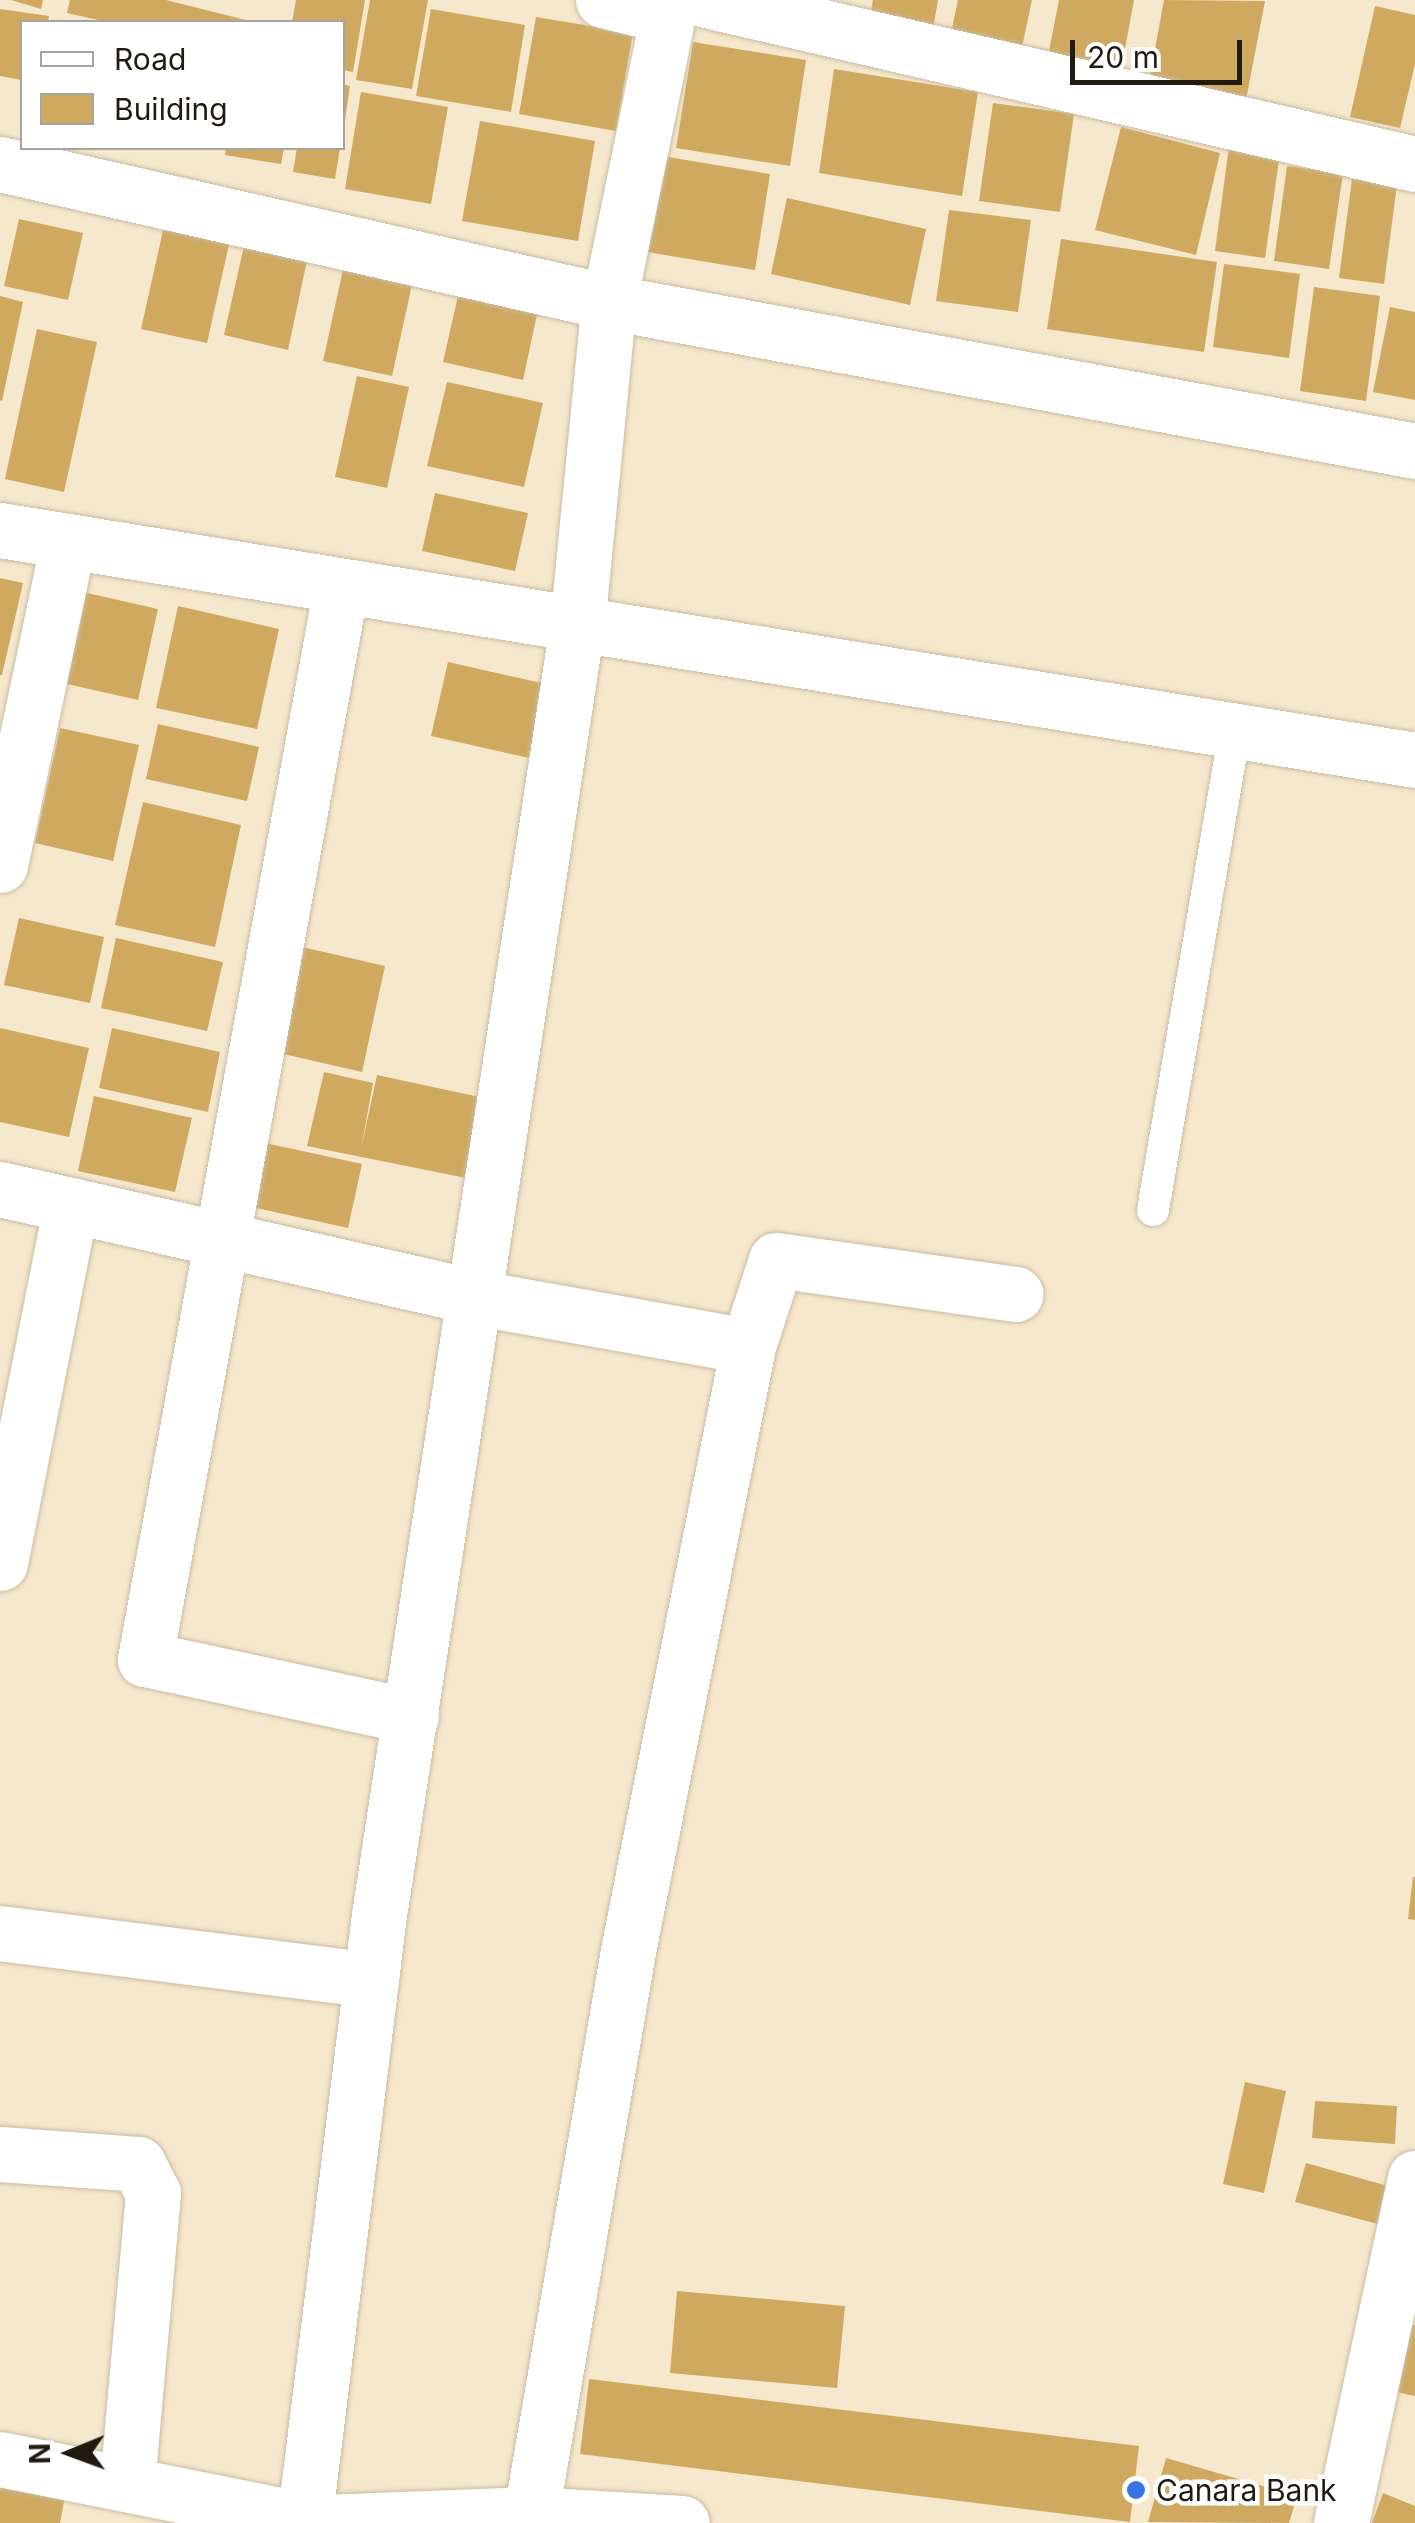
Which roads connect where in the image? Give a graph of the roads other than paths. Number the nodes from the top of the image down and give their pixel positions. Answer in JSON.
{"nodes":[{"id":1,"x":603,"y":0,"type":"edge"},
{"id":2,"x":682,"y":5,"type":"edge"},
{"id":3,"x":0,"y":164,"type":"edge"},
{"id":4,"x":1415,"y":164,"type":"edge"},
{"id":5,"x":610,"y":302,"type":"junction"},
{"id":6,"x":1415,"y":450,"type":"edge"},
{"id":7,"x":0,"y":530,"type":"edge"},
{"id":8,"x":68,"y":541,"type":"junction"},
{"id":9,"x":341,"y":587,"type":"junction"},
{"id":10,"x":577,"y":626,"type":"junction"},
{"id":11,"x":1235,"y":732,"type":"junction"},
{"id":12,"x":1415,"y":760,"type":"edge"},
{"id":13,"x":0,"y":866,"type":"edge"},
{"id":14,"x":0,"y":1189,"type":"edge"},
{"id":15,"x":71,"y":1205,"type":"junction"},
{"id":16,"x":1153,"y":1210,"type":"dead end"},
{"id":17,"x":222,"y":1239,"type":"junction"},
{"id":18,"x":1016,"y":1294,"type":"dead end"},
{"id":19,"x":478,"y":1298,"type":"junction"},
{"id":20,"x":748,"y":1346,"type":"junction"},
{"id":21,"x":0,"y":1563,"type":"edge"},
{"id":22,"x":411,"y":1716,"type":"junction"},
{"id":23,"x":0,"y":1933,"type":"edge"},
{"id":24,"x":371,"y":1980,"type":"junction"},
{"id":25,"x":0,"y":2154,"type":"edge"},
{"id":26,"x":1415,"y":2178,"type":"edge"},
{"id":27,"x":0,"y":2460,"type":"edge"},
{"id":28,"x":127,"y":2484,"type":"junction"},
{"id":29,"x":531,"y":2514,"type":"junction"},
{"id":30,"x":596,"y":2519,"type":"edge"},
{"id":31,"x":302,"y":2522,"type":"edge"},
{"id":32,"x":682,"y":2523,"type":"edge"},
{"id":33,"x":1341,"y":2523,"type":"edge"}],
"edges":[{"from":1,"to":2,"type":"street"},
{"from":2,"to":4,"type":"street"},
{"from":2,"to":5,"type":"street"},
{"from":3,"to":5,"type":"street"},
{"from":5,"to":6,"type":"street"},
{"from":5,"to":10,"type":"street"},
{"from":7,"to":8,"type":"street"},
{"from":8,"to":9,"type":"street"},
{"from":8,"to":13,"type":"street"},
{"from":9,"to":10,"type":"street"},
{"from":9,"to":17,"type":"street"},
{"from":10,"to":11,"type":"street"},
{"from":10,"to":19,"type":"street"},
{"from":11,"to":12,"type":"street"},
{"from":11,"to":16,"type":"lane"},
{"from":14,"to":15,"type":"street"},
{"from":15,"to":17,"type":"street"},
{"from":15,"to":21,"type":"street"},
{"from":17,"to":19,"type":"street"},
{"from":17,"to":22,"type":"street"},
{"from":18,"to":20,"type":"street"},
{"from":19,"to":20,"type":"street"},
{"from":19,"to":22,"type":"street"},
{"from":20,"to":29,"type":"street"},
{"from":22,"to":24,"type":"street"},
{"from":23,"to":24,"type":"street"},
{"from":24,"to":31,"type":"street"},
{"from":25,"to":28,"type":"street"},
{"from":26,"to":33,"type":"street"},
{"from":27,"to":28,"type":"street"},
{"from":28,"to":31,"type":"street"},
{"from":29,"to":30,"type":"street"},
{"from":29,"to":31,"type":"street"},
{"from":30,"to":32,"type":"street"}]}
